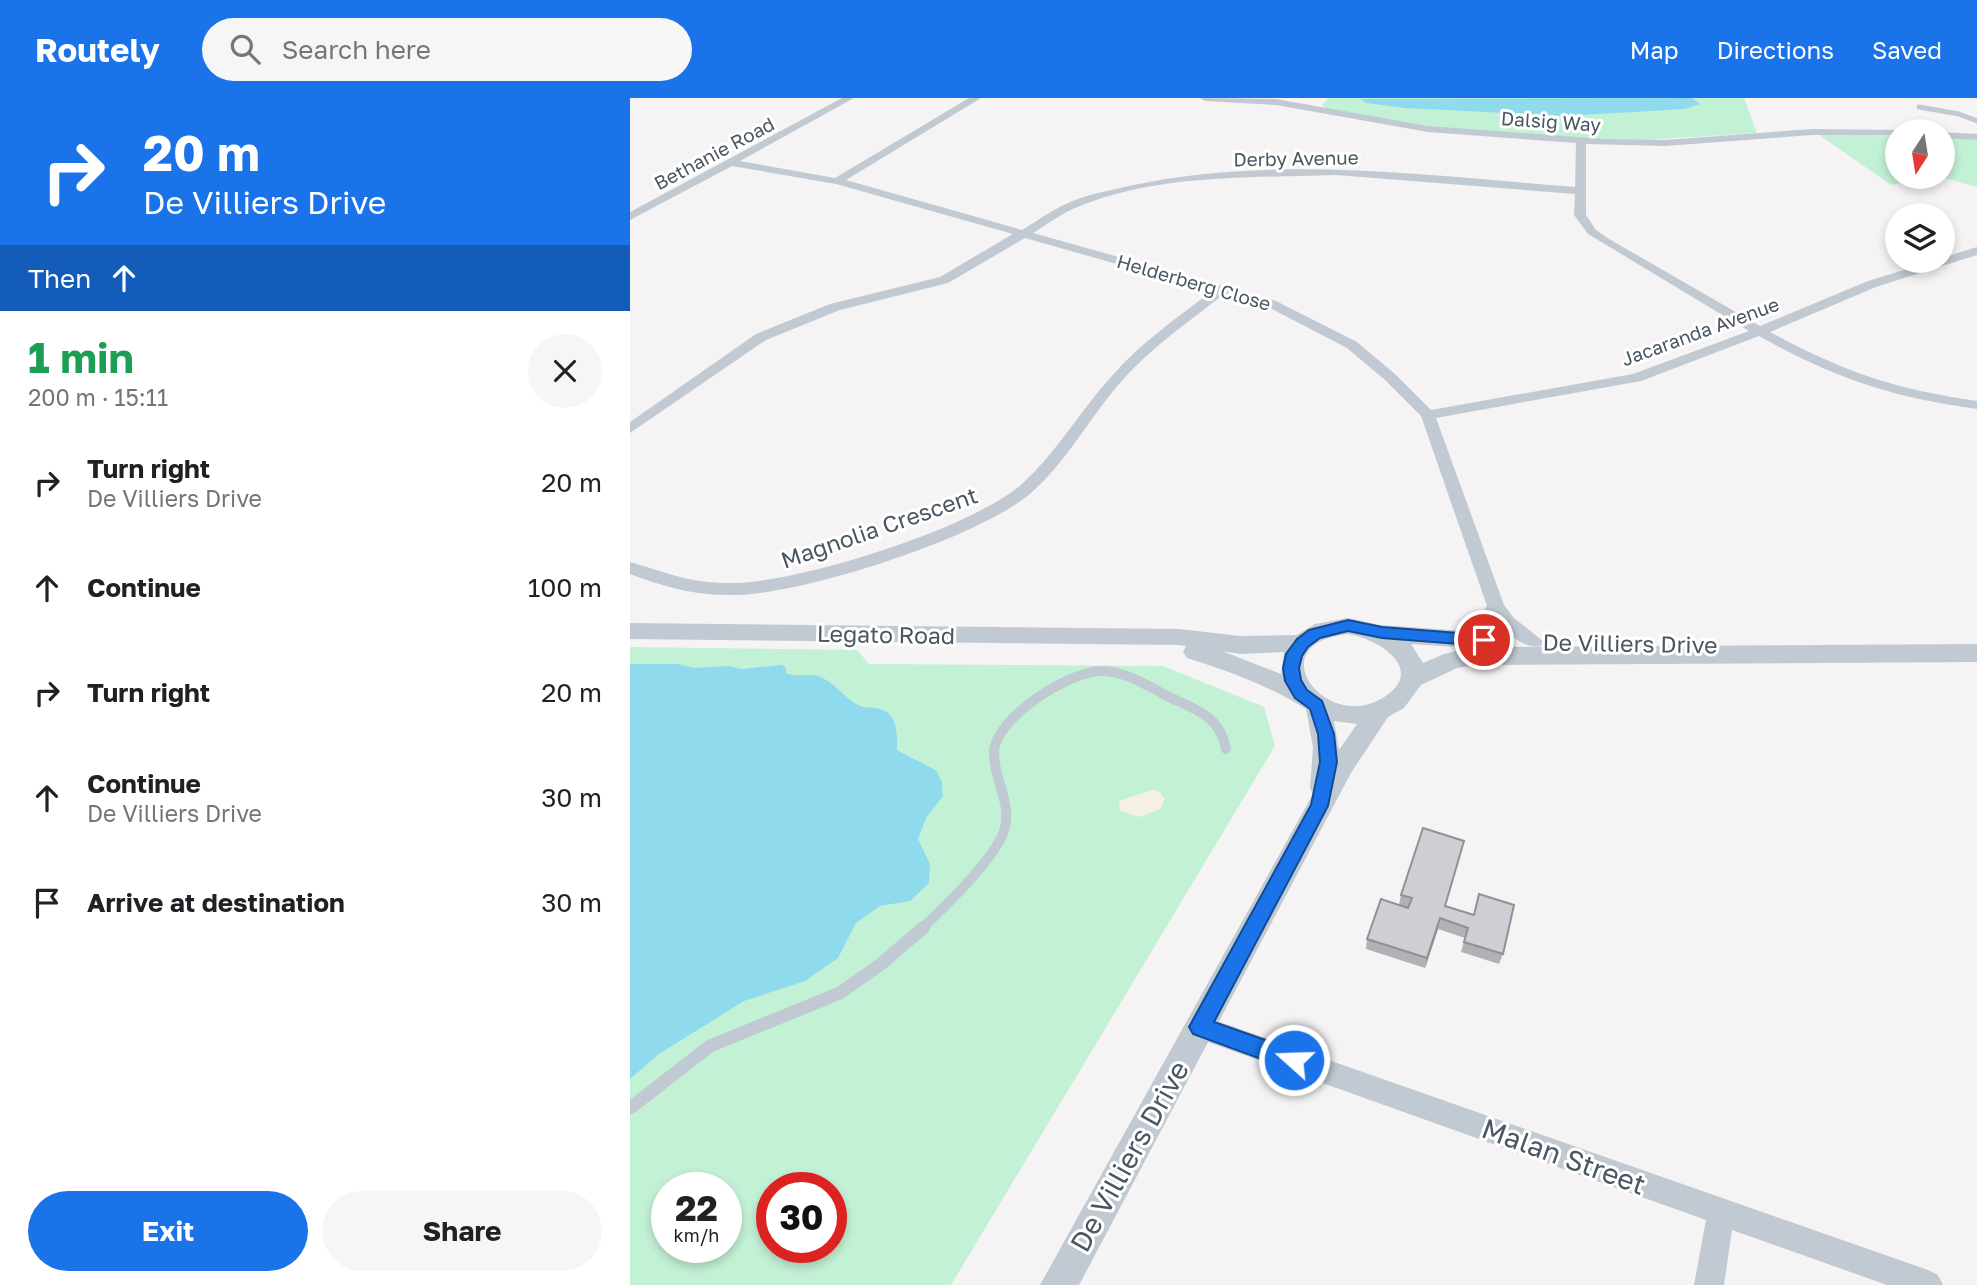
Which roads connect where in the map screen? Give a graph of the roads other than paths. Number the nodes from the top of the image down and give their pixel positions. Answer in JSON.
{"nodes":[{"id":1,"x":849,"y":98,"type":"edge"},
{"id":2,"x":976,"y":98,"type":"edge"},
{"id":3,"x":1205,"y":98,"type":"edge"},
{"id":4,"x":1321,"y":98,"type":"edge"},
{"id":5,"x":1919,"y":107,"type":"dead end"},
{"id":6,"x":1309,"y":108,"type":"junction"},
{"id":7,"x":1977,"y":121,"type":"edge"},
{"id":8,"x":1885,"y":132,"type":"edge"},
{"id":9,"x":1955,"y":136,"type":"edge"},
{"id":10,"x":1977,"y":137,"type":"edge"},
{"id":11,"x":1581,"y":141,"type":"junction"},
{"id":12,"x":733,"y":163,"type":"junction"},
{"id":13,"x":837,"y":181,"type":"junction"},
{"id":14,"x":1580,"y":191,"type":"junction"},
{"id":15,"x":630,"y":217,"type":"edge"},
{"id":16,"x":1024,"y":234,"type":"junction"},
{"id":17,"x":1977,"y":251,"type":"edge"},
{"id":18,"x":1223,"y":289,"type":"junction"},
{"id":19,"x":1760,"y":331,"type":"junction"},
{"id":20,"x":1977,"y":405,"type":"edge"},
{"id":21,"x":1428,"y":415,"type":"junction"},
{"id":22,"x":630,"y":429,"type":"edge"},
{"id":23,"x":630,"y":568,"type":"edge"},
{"id":24,"x":1496,"y":607,"type":"junction"},
{"id":25,"x":630,"y":631,"type":"edge"},
{"id":26,"x":1382,"y":633,"type":"junction"},
{"id":27,"x":1142,"y":637,"type":"junction"},
{"id":28,"x":1459,"y":640,"type":"junction"},
{"id":29,"x":1534,"y":640,"type":"junction"},
{"id":30,"x":1302,"y":643,"type":"junction"},
{"id":31,"x":1836,"y":653,"type":"junction"},
{"id":32,"x":1977,"y":653,"type":"edge"},
{"id":33,"x":1411,"y":679,"type":"junction"},
{"id":34,"x":1309,"y":700,"type":"junction"},
{"id":35,"x":1379,"y":711,"type":"junction"},
{"id":36,"x":1226,"y":749,"type":"dead end"},
{"id":37,"x":1320,"y":806,"type":"junction"},
{"id":38,"x":1200,"y":1027,"type":"junction"},
{"id":39,"x":630,"y":1108,"type":"edge"},
{"id":40,"x":1721,"y":1212,"type":"junction"},
{"id":41,"x":1059,"y":1285,"type":"edge"},
{"id":42,"x":1709,"y":1285,"type":"edge"},
{"id":43,"x":1928,"y":1285,"type":"edge"}],
"edges":[{"from":1,"to":12,"type":"street","name":"Bethanie Road"},
{"from":2,"to":13,"type":"street"},
{"from":3,"to":6,"type":"street","name":"Dalsig Way"},
{"from":4,"to":6,"type":"street"},
{"from":5,"to":7,"type":"lane"},
{"from":6,"to":11,"type":"street","name":"Dalsig Way"},
{"from":8,"to":11,"type":"street","name":"Dalsig Way"},
{"from":9,"to":10,"type":"street"},
{"from":11,"to":14,"type":"street"},
{"from":12,"to":13,"type":"street","name":"Helderberg Close"},
{"from":12,"to":15,"type":"street","name":"Bethanie Road"},
{"from":13,"to":16,"type":"street","name":"Helderberg Close"},
{"from":14,"to":16,"type":"street","name":"Derby Avenue"},
{"from":14,"to":19,"type":"street"},
{"from":16,"to":18,"type":"street","name":"Helderberg Close"},
{"from":16,"to":22,"type":"street"},
{"from":17,"to":19,"type":"street","name":"Jacaranda Avenue"},
{"from":18,"to":21,"type":"street","name":"Helderberg Close"},
{"from":18,"to":23,"type":"street","name":"Magnolia Crescent"},
{"from":19,"to":20,"type":"street"},
{"from":19,"to":21,"type":"street","name":"Jacaranda Avenue"},
{"from":21,"to":24,"type":"street","name":"Helderberg Close"},
{"from":24,"to":28,"type":"street"},
{"from":24,"to":29,"type":"street","name":"Helderberg Close"},
{"from":25,"to":27,"type":"street","name":"Legato Road"},
{"from":26,"to":28,"type":"street","name":"De Villiers Drive"},
{"from":26,"to":30,"type":"street"},
{"from":26,"to":33,"type":"street"},
{"from":27,"to":30,"type":"street","name":"Legato Road"},
{"from":27,"to":34,"type":"street","name":"Legato Road"},
{"from":28,"to":29,"type":"street","name":"De Villiers Drive"},
{"from":29,"to":31,"type":"street","name":"De Villiers Drive"},
{"from":30,"to":34,"type":"street"},
{"from":31,"to":32,"type":"street","name":"De Villiers Drive"},
{"from":31,"to":33,"type":"street","name":"De Villiers Drive"},
{"from":33,"to":35,"type":"street"},
{"from":34,"to":35,"type":"street"},
{"from":34,"to":37,"type":"street","name":"De Villiers Drive"},
{"from":35,"to":37,"type":"street","name":"De Villiers Drive"},
{"from":36,"to":39,"type":"lane"},
{"from":37,"to":38,"type":"street","name":"De Villiers Drive"},
{"from":38,"to":40,"type":"street","name":"Malan Street"},
{"from":38,"to":41,"type":"street","name":"De Villiers Drive"},
{"from":40,"to":42,"type":"street"},
{"from":40,"to":43,"type":"street","name":"Malan Street"}]}
